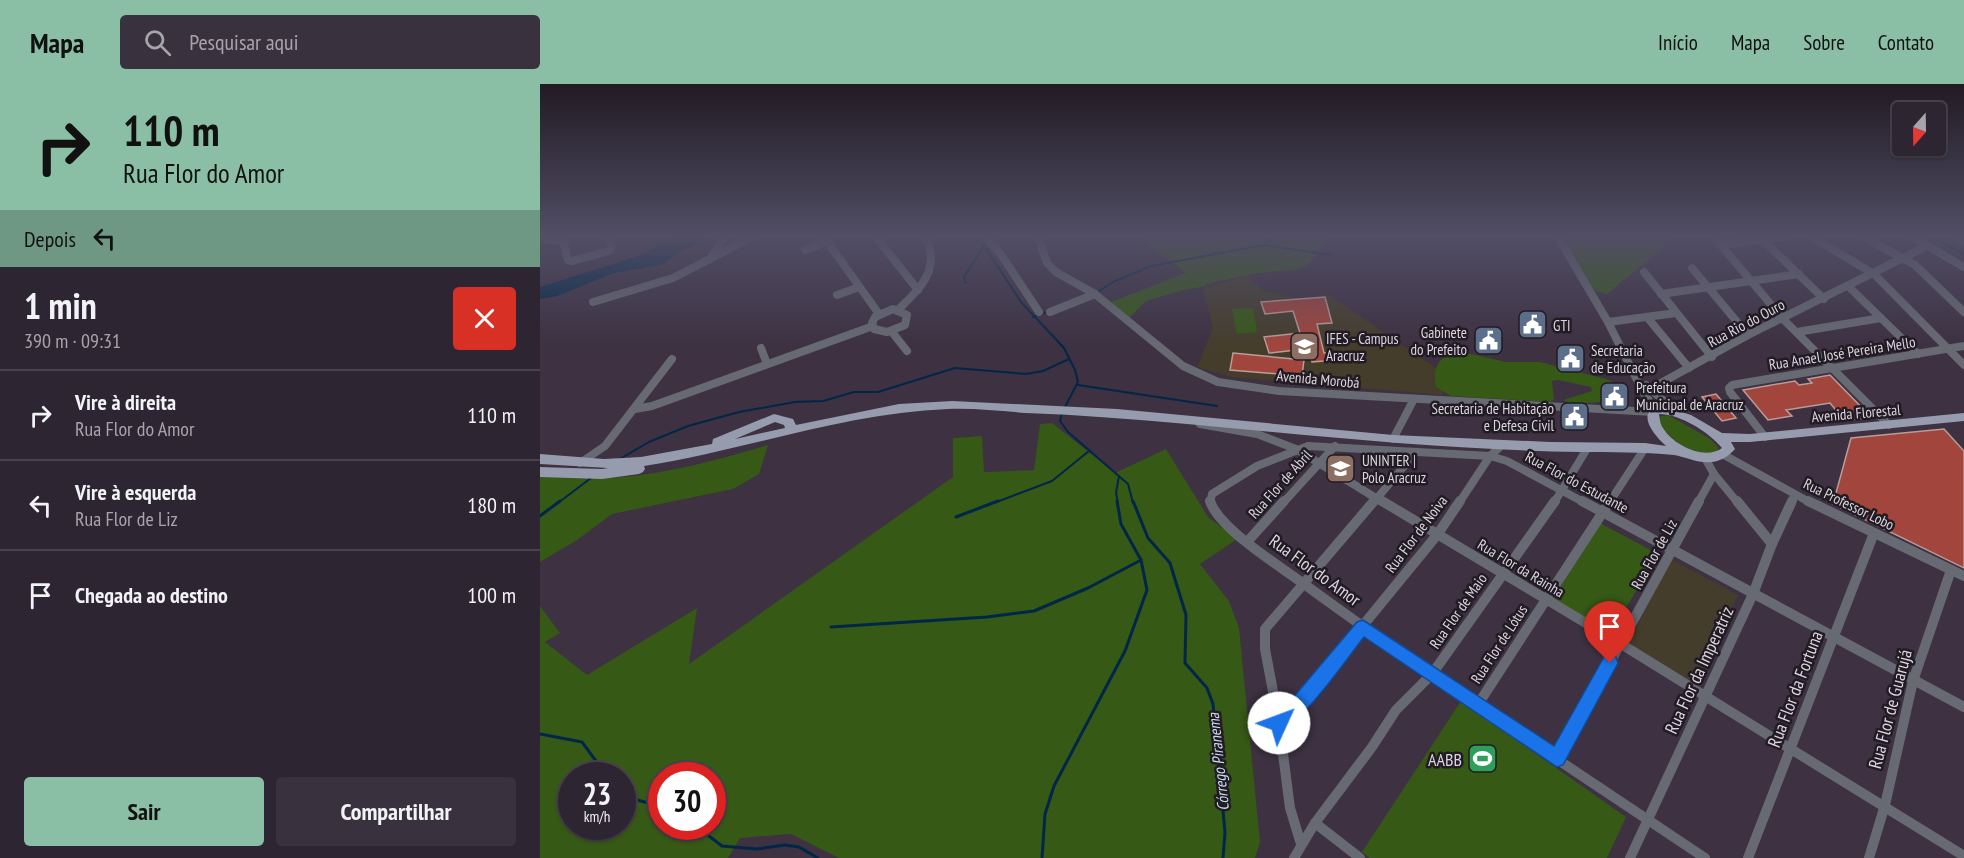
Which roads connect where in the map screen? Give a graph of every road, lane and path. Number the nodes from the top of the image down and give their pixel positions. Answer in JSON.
{"nodes":[{"id":1,"x":682,"y":273,"type":"edge"},
{"id":2,"x":849,"y":273,"type":"edge"},
{"id":3,"x":905,"y":273,"type":"edge"},
{"id":4,"x":929,"y":273,"type":"edge"},
{"id":5,"x":1013,"y":273,"type":"edge"},
{"id":6,"x":1058,"y":273,"type":"edge"},
{"id":7,"x":1579,"y":273,"type":"edge"},
{"id":8,"x":1645,"y":273,"type":"edge"},
{"id":9,"x":1697,"y":273,"type":"edge"},
{"id":10,"x":1746,"y":273,"type":"edge"},
{"id":11,"x":1923,"y":273,"type":"edge"},
{"id":12,"x":1799,"y":274,"type":"joint"},
{"id":13,"x":1874,"y":274,"type":"joint"},
{"id":14,"x":927,"y":279,"type":"junction"},
{"id":15,"x":1753,"y":281,"type":"junction"},
{"id":16,"x":912,"y":282,"type":"junction"},
{"id":17,"x":1848,"y":286,"type":"junction"},
{"id":18,"x":859,"y":287,"type":"junction"},
{"id":19,"x":1709,"y":287,"type":"junction"},
{"id":20,"x":918,"y":290,"type":"junction"},
{"id":21,"x":1095,"y":294,"type":"junction"},
{"id":22,"x":1661,"y":294,"type":"junction"},
{"id":23,"x":837,"y":295,"type":"dead end"},
{"id":24,"x":1824,"y":299,"type":"junction"},
{"id":25,"x":593,"y":302,"type":"dead end"},
{"id":26,"x":898,"y":310,"type":"junction"},
{"id":27,"x":1039,"y":312,"type":"dead end"},
{"id":28,"x":1050,"y":312,"type":"dead end"},
{"id":29,"x":1964,"y":312,"type":"edge"},
{"id":30,"x":1676,"y":313,"type":"junction"},
{"id":31,"x":879,"y":314,"type":"junction"},
{"id":32,"x":1647,"y":317,"type":"junction"},
{"id":33,"x":1783,"y":318,"type":"junction"},
{"id":34,"x":1881,"y":318,"type":"junction"},
{"id":35,"x":1608,"y":322,"type":"junction"},
{"id":36,"x":873,"y":326,"type":"junction"},
{"id":37,"x":892,"y":332,"type":"junction"},
{"id":38,"x":1797,"y":332,"type":"junction"},
{"id":39,"x":1748,"y":335,"type":"junction"},
{"id":40,"x":1964,"y":346,"type":"edge"},
{"id":41,"x":761,"y":348,"type":"dead end"},
{"id":42,"x":1948,"y":350,"type":"junction"},
{"id":43,"x":907,"y":351,"type":"dead end"},
{"id":44,"x":1918,"y":354,"type":"junction"},
{"id":45,"x":1712,"y":357,"type":"junction"},
{"id":46,"x":672,"y":359,"type":"dead end"},
{"id":47,"x":767,"y":364,"type":"junction"},
{"id":48,"x":1964,"y":365,"type":"edge"},
{"id":49,"x":1831,"y":367,"type":"junction"},
{"id":50,"x":1689,"y":368,"type":"junction"},
{"id":51,"x":1646,"y":390,"type":"junction"},
{"id":52,"x":1413,"y":401,"type":"junction"},
{"id":53,"x":952,"y":405,"type":"junction"},
{"id":54,"x":635,"y":409,"type":"junction"},
{"id":55,"x":1654,"y":411,"type":"junction"},
{"id":56,"x":1675,"y":411,"type":"junction"},
{"id":57,"x":1964,"y":417,"type":"edge"},
{"id":58,"x":1190,"y":420,"type":"junction"},
{"id":59,"x":1889,"y":425,"type":"junction"},
{"id":60,"x":791,"y":430,"type":"junction"},
{"id":61,"x":1662,"y":434,"type":"junction"},
{"id":62,"x":1719,"y":437,"type":"junction"},
{"id":63,"x":1766,"y":437,"type":"junction"},
{"id":64,"x":1750,"y":438,"type":"junction"},
{"id":65,"x":1393,"y":439,"type":"junction"},
{"id":66,"x":1474,"y":442,"type":"junction"},
{"id":67,"x":1502,"y":445,"type":"junction"},
{"id":68,"x":605,"y":446,"type":"junction"},
{"id":69,"x":1335,"y":446,"type":"junction"},
{"id":70,"x":1588,"y":447,"type":"junction"},
{"id":71,"x":1648,"y":448,"type":"junction"},
{"id":72,"x":741,"y":449,"type":"junction"},
{"id":73,"x":1296,"y":449,"type":"junction"},
{"id":74,"x":1416,"y":452,"type":"junction"},
{"id":75,"x":1686,"y":452,"type":"junction"},
{"id":76,"x":1726,"y":452,"type":"junction"},
{"id":77,"x":1490,"y":456,"type":"junction"},
{"id":78,"x":1705,"y":458,"type":"junction"},
{"id":79,"x":540,"y":459,"type":"edge"},
{"id":80,"x":580,"y":463,"type":"junction"},
{"id":81,"x":1319,"y":463,"type":"junction"},
{"id":82,"x":604,"y":464,"type":"junction"},
{"id":83,"x":540,"y":472,"type":"edge"},
{"id":84,"x":1714,"y":474,"type":"junction"},
{"id":85,"x":1562,"y":491,"type":"junction"},
{"id":86,"x":1796,"y":495,"type":"junction"},
{"id":87,"x":1375,"y":497,"type":"junction"},
{"id":88,"x":1210,"y":504,"type":"joint"},
{"id":89,"x":1602,"y":512,"type":"junction"},
{"id":90,"x":1874,"y":533,"type":"junction"},
{"id":91,"x":1437,"y":535,"type":"junction"},
{"id":92,"x":1247,"y":542,"type":"junction"},
{"id":93,"x":1772,"y":544,"type":"junction"},
{"id":94,"x":1673,"y":551,"type":"junction"},
{"id":95,"x":1951,"y":570,"type":"junction"},
{"id":96,"x":1502,"y":574,"type":"junction"},
{"id":97,"x":1964,"y":576,"type":"edge"},
{"id":98,"x":1303,"y":584,"type":"junction"},
{"id":99,"x":1753,"y":594,"type":"junction"},
{"id":100,"x":1545,"y":600,"type":"junction"},
{"id":101,"x":1363,"y":627,"type":"junction"},
{"id":102,"x":1833,"y":637,"type":"junction"},
{"id":103,"x":1621,"y":644,"type":"junction"},
{"id":104,"x":1432,"y":674,"type":"junction"},
{"id":105,"x":1913,"y":681,"type":"junction"},
{"id":106,"x":1706,"y":696,"type":"junction"},
{"id":107,"x":1477,"y":706,"type":"junction"},
{"id":108,"x":1964,"y":707,"type":"edge"},
{"id":109,"x":1279,"y":723,"type":"junction"},
{"id":110,"x":1790,"y":747,"type":"junction"},
{"id":111,"x":1557,"y":759,"type":"junction"},
{"id":112,"x":1885,"y":805,"type":"junction"},
{"id":113,"x":1648,"y":818,"type":"junction"},
{"id":114,"x":1315,"y":823,"type":"junction"},
{"id":115,"x":1301,"y":844,"type":"junction"},
{"id":116,"x":1964,"y":856,"type":"edge"},
{"id":117,"x":1294,"y":858,"type":"edge"},
{"id":118,"x":1360,"y":858,"type":"edge"},
{"id":119,"x":1630,"y":858,"type":"edge"},
{"id":120,"x":1705,"y":858,"type":"edge"},
{"id":121,"x":1748,"y":858,"type":"edge"},
{"id":122,"x":1869,"y":858,"type":"edge"}],
"edges":[{"from":1,"to":25,"type":"street"},
{"from":2,"to":18,"type":"street"},
{"from":3,"to":16,"type":"street"},
{"from":4,"to":14,"type":"street"},
{"from":5,"to":27,"type":"street"},
{"from":6,"to":21,"type":"street","name":"Avenida Morobá"},
{"from":7,"to":35,"type":"street"},
{"from":8,"to":22,"type":"street"},
{"from":9,"to":19,"type":"street"},
{"from":10,"to":15,"type":"street"},
{"from":11,"to":29,"type":"street"},
{"from":12,"to":15,"type":"street"},
{"from":12,"to":24,"type":"street"},
{"from":13,"to":17,"type":"street","name":"Rua Rio do Ouro"},
{"from":13,"to":42,"type":"street"},
{"from":14,"to":16,"type":"street"},
{"from":14,"to":20,"type":"street"},
{"from":15,"to":19,"type":"street"},
{"from":15,"to":33,"type":"street"},
{"from":16,"to":20,"type":"street"},
{"from":17,"to":24,"type":"street","name":"Rua Rio do Ouro"},
{"from":17,"to":34,"type":"street"},
{"from":18,"to":23,"type":"street"},
{"from":18,"to":31,"type":"street"},
{"from":19,"to":22,"type":"street"},
{"from":19,"to":39,"type":"street"},
{"from":20,"to":26,"type":"street"},
{"from":21,"to":28,"type":"street"},
{"from":21,"to":52,"type":"street","name":"Avenida Morobá"},
{"from":22,"to":30,"type":"street"},
{"from":24,"to":33,"type":"street","name":"Rua Rio do Ouro"},
{"from":26,"to":31,"type":"street"},
{"from":26,"to":37,"type":"street"},
{"from":30,"to":32,"type":"street"},
{"from":30,"to":45,"type":"street"},
{"from":31,"to":36,"type":"street"},
{"from":32,"to":35,"type":"street"},
{"from":32,"to":50,"type":"street"},
{"from":33,"to":38,"type":"street"},
{"from":33,"to":39,"type":"street","name":"Rua Rio do Ouro"},
{"from":34,"to":38,"type":"street"},
{"from":34,"to":44,"type":"street"},
{"from":35,"to":51,"type":"street"},
{"from":36,"to":37,"type":"street"},
{"from":36,"to":47,"type":"street"},
{"from":37,"to":43,"type":"street"},
{"from":38,"to":49,"type":"street"},
{"from":39,"to":45,"type":"street","name":"Rua Rio do Ouro"},
{"from":40,"to":42,"type":"street","name":"Rua Anael José Pereira Mello"},
{"from":41,"to":47,"type":"street"},
{"from":42,"to":44,"type":"street","name":"Rua Anael José Pereira Mello"},
{"from":42,"to":48,"type":"street"},
{"from":44,"to":49,"type":"street","name":"Rua Anael José Pereira Mello"},
{"from":45,"to":50,"type":"street","name":"Rua Rio do Ouro"},
{"from":46,"to":54,"type":"street"},
{"from":47,"to":54,"type":"street"},
{"from":49,"to":59,"type":"street"},
{"from":49,"to":63,"type":"street","name":"Rua Anael José Pereira Mello"},
{"from":50,"to":51,"type":"street","name":"Rua Rio do Ouro"},
{"from":51,"to":55,"type":"street"},
{"from":51,"to":56,"type":"street"},
{"from":52,"to":55,"type":"street","name":"Avenida Morobá"},
{"from":52,"to":65,"type":"street"},
{"from":53,"to":58,"type":"main road"},
{"from":53,"to":60,"type":"main road"},
{"from":53,"to":72,"type":"main road"},
{"from":54,"to":68,"type":"street"},
{"from":55,"to":56,"type":"main road"},
{"from":55,"to":61,"type":"main road"},
{"from":56,"to":62,"type":"main road"},
{"from":57,"to":59,"type":"main road","name":"Avenida Florestal"},
{"from":58,"to":65,"type":"main road"},
{"from":58,"to":73,"type":"street","name":"Rua Flor da Rainha"},
{"from":59,"to":63,"type":"main road","name":"Avenida Florestal"},
{"from":60,"to":72,"type":"main road"},
{"from":60,"to":82,"type":"main road"},
{"from":61,"to":71,"type":"main road"},
{"from":61,"to":75,"type":"main road"},
{"from":62,"to":64,"type":"main road","name":"Avenida Florestal"},
{"from":62,"to":76,"type":"main road"},
{"from":63,"to":64,"type":"main road","name":"Avenida Florestal"},
{"from":64,"to":76,"type":"main road"},
{"from":65,"to":66,"type":"main road"},
{"from":66,"to":67,"type":"main road"},
{"from":66,"to":77,"type":"street"},
{"from":67,"to":70,"type":"main road"},
{"from":67,"to":77,"type":"street","name":"Rua Flor de Noiva"},
{"from":68,"to":80,"type":"street"},
{"from":68,"to":82,"type":"street"},
{"from":69,"to":73,"type":"street","name":"Rua Flor do Estudante"},
{"from":69,"to":74,"type":"street","name":"Rua Flor do Estudante"},
{"from":69,"to":81,"type":"street","name":"Rua Flor de Abril"},
{"from":70,"to":71,"type":"main road"},
{"from":70,"to":85,"type":"street","name":"Rua Flor de Maio"},
{"from":71,"to":75,"type":"main road"},
{"from":71,"to":89,"type":"street","name":"Rua Flor de Lótus"},
{"from":72,"to":83,"type":"main road"},
{"from":73,"to":81,"type":"street","name":"Rua Flor da Rainha"},
{"from":73,"to":88,"type":"street","name":"Rua Flor do Estudante"},
{"from":74,"to":77,"type":"street","name":"Rua Flor do Estudante"},
{"from":74,"to":87,"type":"street"},
{"from":75,"to":78,"type":"main road"},
{"from":76,"to":78,"type":"main road"},
{"from":76,"to":86,"type":"street","name":"Rua Professor Lobo"},
{"from":77,"to":85,"type":"street","name":"Rua Flor do Estudante"},
{"from":77,"to":91,"type":"street","name":"Rua Flor de Noiva"},
{"from":78,"to":84,"type":"street"},
{"from":79,"to":80,"type":"main road"},
{"from":80,"to":82,"type":"main road"},
{"from":81,"to":87,"type":"street","name":"Rua Flor da Rainha"},
{"from":81,"to":92,"type":"street","name":"Rua Flor de Abril"},
{"from":84,"to":93,"type":"street"},
{"from":84,"to":94,"type":"street","name":"Rua Flor de Liz"},
{"from":85,"to":89,"type":"street","name":"Rua Flor do Estudante"},
{"from":85,"to":96,"type":"street","name":"Rua Flor de Maio"},
{"from":86,"to":90,"type":"street","name":"Rua Professor Lobo"},
{"from":86,"to":93,"type":"street","name":"Rua Flor da Imperatriz"},
{"from":87,"to":91,"type":"street","name":"Rua Flor da Rainha"},
{"from":87,"to":98,"type":"street"},
{"from":88,"to":92,"type":"street","name":"Rua Flor do Amor"},
{"from":89,"to":94,"type":"street","name":"Rua Flor do Estudante"},
{"from":89,"to":100,"type":"street","name":"Rua Flor de Lótus"},
{"from":90,"to":95,"type":"street","name":"Rua Professor Lobo"},
{"from":90,"to":102,"type":"street","name":"Rua Flor da Fortuna"},
{"from":91,"to":96,"type":"street","name":"Rua Flor da Rainha"},
{"from":91,"to":101,"type":"street","name":"Rua Flor de Noiva"},
{"from":92,"to":98,"type":"street","name":"Rua Flor do Amor"},
{"from":93,"to":99,"type":"street","name":"Rua Flor da Imperatriz"},
{"from":94,"to":99,"type":"street","name":"Rua Flor do Estudante"},
{"from":94,"to":103,"type":"street","name":"Rua Flor de Liz"},
{"from":95,"to":97,"type":"street","name":"Rua Professor Lobo"},
{"from":95,"to":105,"type":"street","name":"Rua Flor de Guarujá"},
{"from":96,"to":100,"type":"street","name":"Rua Flor da Rainha"},
{"from":96,"to":104,"type":"street","name":"Rua Flor de Maio"},
{"from":98,"to":101,"type":"street","name":"Rua Flor do Amor"},
{"from":98,"to":109,"type":"street"},
{"from":99,"to":102,"type":"street","name":"Rua Flor do Estudante"},
{"from":99,"to":106,"type":"street","name":"Rua Flor da Imperatriz"},
{"from":100,"to":103,"type":"street","name":"Rua Flor da Rainha"},
{"from":100,"to":107,"type":"street","name":"Rua Flor de Lótus"},
{"from":101,"to":104,"type":"street","name":"Rua Flor do Amor"},
{"from":101,"to":109,"type":"street","name":"Rua Flor de Noiva"},
{"from":102,"to":105,"type":"street","name":"Rua Flor do Estudante"},
{"from":102,"to":110,"type":"street","name":"Rua Flor da Fortuna"},
{"from":103,"to":106,"type":"street","name":"Rua Flor da Rainha"},
{"from":103,"to":111,"type":"street","name":"Rua Flor de Liz"},
{"from":104,"to":107,"type":"street","name":"Rua Flor do Amor"},
{"from":104,"to":114,"type":"street","name":"Rua Flor de Maio"},
{"from":105,"to":108,"type":"street","name":"Rua Flor do Estudante"},
{"from":105,"to":112,"type":"street","name":"Rua Flor de Guarujá"},
{"from":106,"to":110,"type":"street","name":"Rua Flor da Rainha"},
{"from":106,"to":113,"type":"street","name":"Rua Flor da Imperatriz"},
{"from":107,"to":111,"type":"street","name":"Rua Flor do Amor"},
{"from":109,"to":115,"type":"street"},
{"from":110,"to":112,"type":"street","name":"Rua Flor da Rainha"},
{"from":110,"to":121,"type":"street","name":"Rua Flor da Fortuna"},
{"from":111,"to":113,"type":"street","name":"Rua Flor do Amor"},
{"from":112,"to":116,"type":"street","name":"Rua Flor da Rainha"},
{"from":112,"to":122,"type":"street","name":"Rua Flor de Guarujá"},
{"from":113,"to":119,"type":"street","name":"Rua Flor da Imperatriz"},
{"from":113,"to":120,"type":"street","name":"Rua Flor do Amor"},
{"from":114,"to":115,"type":"street","name":"Rua Flor de Maio"},
{"from":114,"to":118,"type":"street"},
{"from":115,"to":117,"type":"street","name":"Rua Flor de Maio"}]}
